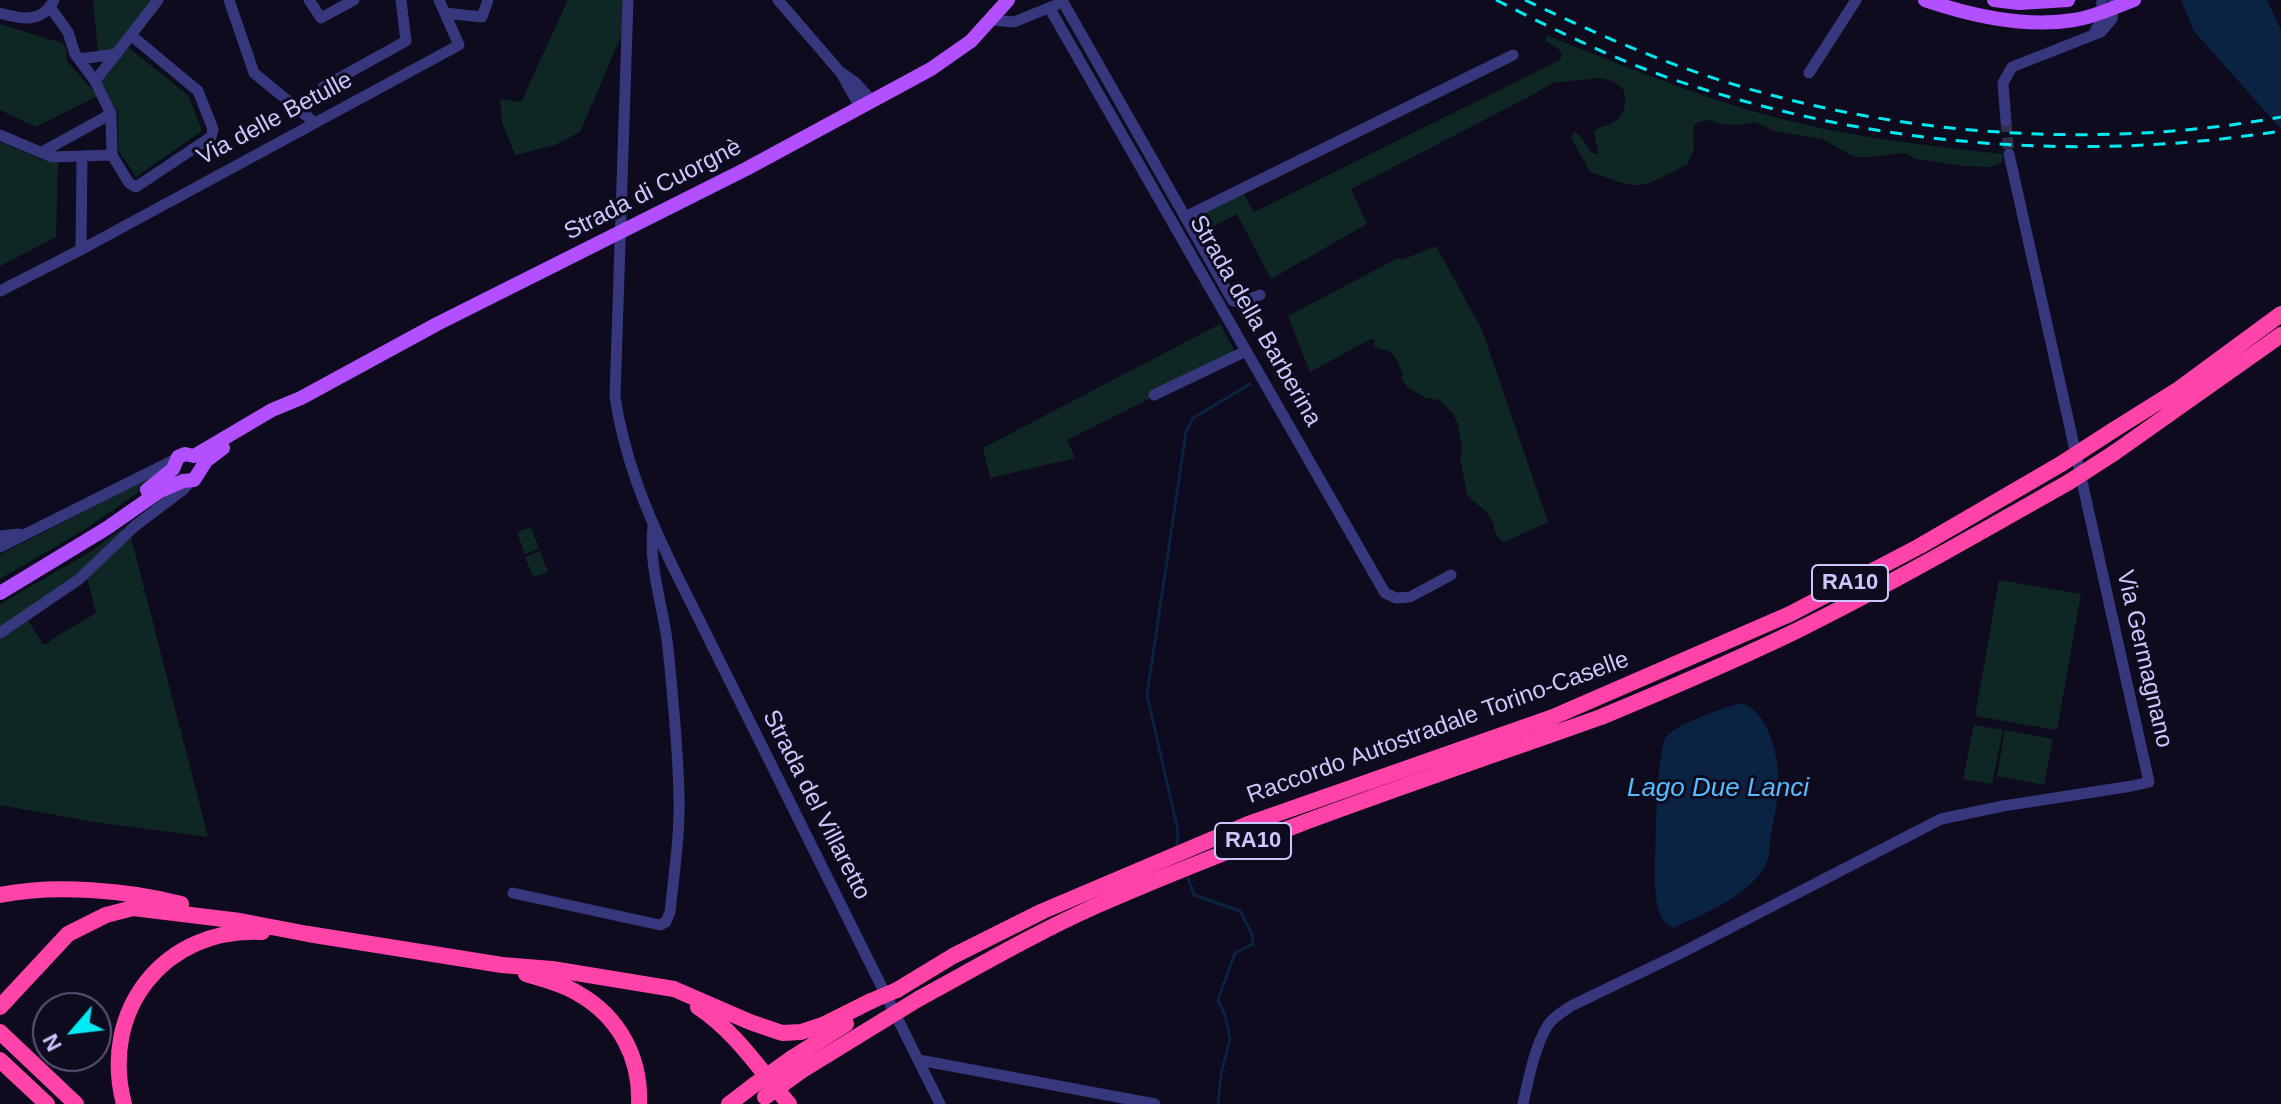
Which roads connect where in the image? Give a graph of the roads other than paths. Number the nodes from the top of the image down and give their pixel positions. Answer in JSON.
{"nodes":[{"id":1,"x":158,"y":0,"type":"edge"},
{"id":2,"x":229,"y":0,"type":"edge"},
{"id":3,"x":309,"y":0,"type":"edge"},
{"id":4,"x":354,"y":0,"type":"edge"},
{"id":5,"x":401,"y":0,"type":"edge"},
{"id":6,"x":439,"y":0,"type":"edge"},
{"id":7,"x":488,"y":0,"type":"edge"},
{"id":8,"x":628,"y":0,"type":"edge"},
{"id":9,"x":778,"y":0,"type":"edge"},
{"id":10,"x":1856,"y":0,"type":"edge"},
{"id":11,"x":1925,"y":0,"type":"edge"},
{"id":12,"x":1994,"y":0,"type":"edge"},
{"id":13,"x":2068,"y":0,"type":"edge"},
{"id":14,"x":2134,"y":0,"type":"edge"},
{"id":15,"x":1007,"y":1,"type":"edge"},
{"id":16,"x":1065,"y":1,"type":"edge"},
{"id":17,"x":52,"y":4,"type":"edge"},
{"id":18,"x":2108,"y":5,"type":"edge"},
{"id":19,"x":1050,"y":9,"type":"junction"},
{"id":20,"x":1,"y":12,"type":"edge"},
{"id":21,"x":445,"y":13,"type":"junction"},
{"id":22,"x":1029,"y":17,"type":"junction"},
{"id":23,"x":992,"y":20,"type":"junction"},
{"id":24,"x":132,"y":36,"type":"junction"},
{"id":25,"x":117,"y":54,"type":"junction"},
{"id":26,"x":1513,"y":55,"type":"dead end"},
{"id":27,"x":79,"y":59,"type":"junction"},
{"id":28,"x":1809,"y":73,"type":"dead end"},
{"id":29,"x":95,"y":81,"type":"junction"},
{"id":30,"x":323,"y":87,"type":"dead end"},
{"id":31,"x":866,"y":104,"type":"junction"},
{"id":32,"x":111,"y":114,"type":"junction"},
{"id":33,"x":2006,"y":121,"type":"tunnel mouth"},
{"id":34,"x":315,"y":123,"type":"junction"},
{"id":35,"x":0,"y":135,"type":"edge"},
{"id":36,"x":42,"y":152,"type":"junction"},
{"id":37,"x":2009,"y":154,"type":"tunnel mouth"},
{"id":38,"x":112,"y":155,"type":"junction"},
{"id":39,"x":82,"y":156,"type":"junction"},
{"id":40,"x":1185,"y":217,"type":"junction"},
{"id":41,"x":619,"y":231,"type":"junction"},
{"id":42,"x":81,"y":250,"type":"junction"},
{"id":43,"x":0,"y":291,"type":"edge"},
{"id":44,"x":1260,"y":295,"type":"dead end"},
{"id":45,"x":2281,"y":314,"type":"edge"},
{"id":46,"x":2281,"y":335,"type":"edge"},
{"id":47,"x":1246,"y":351,"type":"junction"},
{"id":48,"x":1154,"y":395,"type":"dead end"},
{"id":49,"x":197,"y":462,"type":"junction"},
{"id":50,"x":180,"y":473,"type":"junction"},
{"id":51,"x":653,"y":526,"type":"junction"},
{"id":52,"x":43,"y":527,"type":"junction"},
{"id":53,"x":0,"y":536,"type":"edge"},
{"id":54,"x":0,"y":547,"type":"edge"},
{"id":55,"x":1451,"y":575,"type":"dead end"},
{"id":56,"x":0,"y":593,"type":"edge"},
{"id":57,"x":0,"y":633,"type":"edge"},
{"id":58,"x":513,"y":893,"type":"dead end"},
{"id":59,"x":0,"y":895,"type":"edge"},
{"id":60,"x":240,"y":921,"type":"junction"},
{"id":61,"x":308,"y":934,"type":"junction"},
{"id":62,"x":502,"y":965,"type":"junction"},
{"id":63,"x":617,"y":980,"type":"junction"},
{"id":64,"x":872,"y":1003,"type":"junction"},
{"id":65,"x":1,"y":1005,"type":"edge"},
{"id":66,"x":0,"y":1032,"type":"edge"},
{"id":67,"x":0,"y":1060,"type":"edge"},
{"id":68,"x":919,"y":1060,"type":"junction"},
{"id":69,"x":797,"y":1064,"type":"junction"},
{"id":70,"x":31,"y":1088,"type":"junction"},
{"id":71,"x":758,"y":1095,"type":"edge"},
{"id":72,"x":39,"y":1104,"type":"edge"},
{"id":73,"x":47,"y":1104,"type":"edge"},
{"id":74,"x":76,"y":1104,"type":"edge"},
{"id":75,"x":124,"y":1104,"type":"edge"},
{"id":76,"x":639,"y":1104,"type":"edge"},
{"id":77,"x":729,"y":1104,"type":"edge"},
{"id":78,"x":789,"y":1104,"type":"edge"},
{"id":79,"x":940,"y":1104,"type":"edge"},
{"id":80,"x":1155,"y":1104,"type":"edge"},
{"id":81,"x":1523,"y":1104,"type":"edge"}],
"edges":[{"from":1,"to":24,"type":"street"},
{"from":2,"to":34,"type":"street"},
{"from":3,"to":4,"type":"street"},
{"from":5,"to":30,"type":"street","name":"Via delle Betulle"},
{"from":6,"to":21,"type":"street","name":"Via delle Betulle"},
{"from":7,"to":21,"type":"street"},
{"from":8,"to":41,"type":"street","name":"Strada del Villaretto"},
{"from":9,"to":31,"type":"street"},
{"from":10,"to":28,"type":"street"},
{"from":11,"to":18,"type":"main road"},
{"from":12,"to":13,"type":"main road"},
{"from":14,"to":18,"type":"main road"},
{"from":15,"to":22,"type":"street"},
{"from":15,"to":23,"type":"main road","name":"Strada di Cuorgnè"},
{"from":16,"to":19,"type":"street"},
{"from":16,"to":40,"type":"street","name":"Strada della Barberina"},
{"from":17,"to":20,"type":"street"},
{"from":17,"to":27,"type":"street"},
{"from":18,"to":33,"type":"street"},
{"from":19,"to":22,"type":"street"},
{"from":19,"to":47,"type":"street","name":"Strada della Barberina"},
{"from":21,"to":34,"type":"street","name":"Via delle Betulle"},
{"from":22,"to":23,"type":"street"},
{"from":23,"to":31,"type":"main road","name":"Strada di Cuorgnè"},
{"from":24,"to":25,"type":"street"},
{"from":24,"to":38,"type":"street"},
{"from":25,"to":27,"type":"street"},
{"from":25,"to":29,"type":"street"},
{"from":26,"to":40,"type":"street","name":"Strada della Barberina"},
{"from":27,"to":29,"type":"street"},
{"from":29,"to":32,"type":"street"},
{"from":31,"to":41,"type":"main road","name":"Strada di Cuorgnè"},
{"from":32,"to":36,"type":"street"},
{"from":32,"to":38,"type":"street"},
{"from":34,"to":42,"type":"street","name":"Via delle Betulle"},
{"from":35,"to":36,"type":"street"},
{"from":36,"to":39,"type":"street"},
{"from":37,"to":81,"type":"street","name":"Via Germagnano"},
{"from":38,"to":39,"type":"street"},
{"from":39,"to":42,"type":"street"},
{"from":40,"to":44,"type":"street","name":"Strada della Barberina"},
{"from":41,"to":49,"type":"main road","name":"Strada di Cuorgnè"},
{"from":41,"to":51,"type":"street","name":"Strada del Villaretto"},
{"from":42,"to":43,"type":"street","name":"Via delle Betulle"},
{"from":45,"to":64,"type":"highway","name":"Raccordo Autostradale Torino-Caselle","number":"RA10","bridge":true},
{"from":46,"to":69,"type":"highway","name":"Raccordo Autostradale Torino-Caselle","number":"RA10","bridge":true},
{"from":47,"to":48,"type":"street"},
{"from":47,"to":55,"type":"street","name":"Strada della Barberina"},
{"from":49,"to":50,"type":"main road","name":"Strada di Cuorgnè"},
{"from":49,"to":50,"type":"main road"},
{"from":50,"to":52,"type":"street"},
{"from":50,"to":56,"type":"main road"},
{"from":50,"to":57,"type":"street"},
{"from":51,"to":58,"type":"street","name":"Strada del Villaretto"},
{"from":51,"to":68,"type":"street","name":"Strada del Villaretto"},
{"from":52,"to":53,"type":"street"},
{"from":52,"to":54,"type":"street"},
{"from":59,"to":60,"type":"highway"},
{"from":60,"to":61,"type":"highway"},
{"from":60,"to":65,"type":"highway"},
{"from":61,"to":62,"type":"highway"},
{"from":61,"to":75,"type":"highway"},
{"from":62,"to":63,"type":"highway"},
{"from":62,"to":76,"type":"highway"},
{"from":63,"to":64,"type":"highway"},
{"from":63,"to":78,"type":"highway"},
{"from":64,"to":69,"type":"highway","name":"Raccordo Autostradale Torino-Caselle","number":"RA10"},
{"from":66,"to":74,"type":"highway"},
{"from":67,"to":70,"type":"highway"},
{"from":68,"to":79,"type":"street","name":"Strada del Villaretto"},
{"from":68,"to":80,"type":"street"},
{"from":69,"to":71,"type":"highway","name":"Raccordo Autostradale Torino-Caselle","number":"RA10","bridge":true},
{"from":70,"to":72,"type":"highway"},
{"from":70,"to":73,"type":"highway"},
{"from":71,"to":77,"type":"highway","name":"Raccordo Autostradale Torino-Caselle","number":"RA10"}]}
